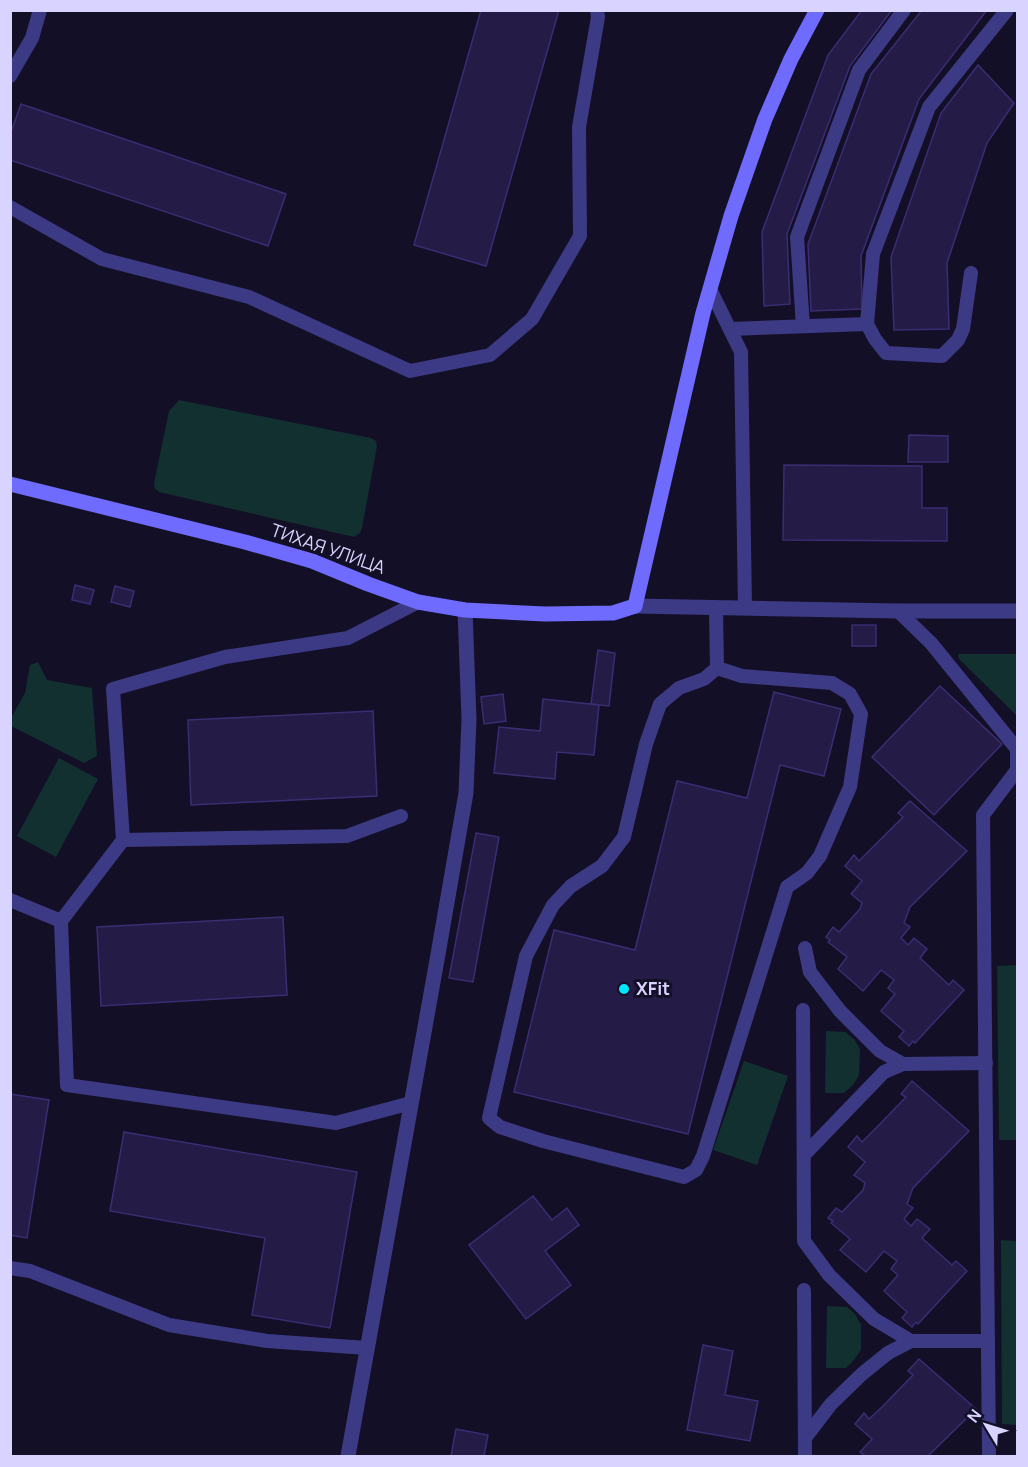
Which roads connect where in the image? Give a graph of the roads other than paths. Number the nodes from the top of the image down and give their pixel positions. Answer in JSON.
{"nodes":[{"id":1,"x":40,"y":10,"type":"edge"},
{"id":2,"x":597,"y":10,"type":"edge"},
{"id":3,"x":817,"y":10,"type":"edge"},
{"id":4,"x":904,"y":10,"type":"edge"},
{"id":5,"x":1008,"y":10,"type":"edge"},
{"id":6,"x":10,"y":76,"type":"edge"},
{"id":7,"x":10,"y":207,"type":"edge"},
{"id":8,"x":971,"y":273,"type":"dead end"},
{"id":9,"x":710,"y":289,"type":"junction"},
{"id":10,"x":867,"y":324,"type":"junction"},
{"id":11,"x":802,"y":327,"type":"junction"},
{"id":12,"x":730,"y":329,"type":"junction"},
{"id":13,"x":10,"y":484,"type":"edge"},
{"id":14,"x":418,"y":602,"type":"junction"},
{"id":15,"x":635,"y":606,"type":"junction"},
{"id":16,"x":716,"y":608,"type":"junction"},
{"id":17,"x":745,"y":608,"type":"junction"},
{"id":18,"x":465,"y":610,"type":"junction"},
{"id":19,"x":898,"y":611,"type":"junction"},
{"id":20,"x":1017,"y":611,"type":"edge"},
{"id":21,"x":717,"y":668,"type":"junction"},
{"id":22,"x":401,"y":816,"type":"dead end"},
{"id":23,"x":123,"y":840,"type":"junction"},
{"id":24,"x":10,"y":900,"type":"edge"},
{"id":25,"x":62,"y":921,"type":"junction"},
{"id":26,"x":805,"y":948,"type":"dead end"},
{"id":27,"x":803,"y":1010,"type":"dead end"},
{"id":28,"x":986,"y":1063,"type":"junction"},
{"id":29,"x":903,"y":1064,"type":"junction"},
{"id":30,"x":411,"y":1103,"type":"junction"},
{"id":31,"x":804,"y":1155,"type":"junction"},
{"id":32,"x":10,"y":1268,"type":"edge"},
{"id":33,"x":804,"y":1290,"type":"dead end"},
{"id":34,"x":911,"y":1341,"type":"junction"},
{"id":35,"x":988,"y":1341,"type":"junction"},
{"id":36,"x":367,"y":1348,"type":"junction"},
{"id":37,"x":805,"y":1438,"type":"junction"},
{"id":38,"x":348,"y":1456,"type":"edge"},
{"id":39,"x":806,"y":1456,"type":"edge"},
{"id":40,"x":989,"y":1456,"type":"edge"}],
"edges":[{"from":1,"to":6,"type":"lane"},
{"from":2,"to":7,"type":"lane"},
{"from":3,"to":9,"type":"street"},
{"from":4,"to":11,"type":"lane"},
{"from":5,"to":10,"type":"lane"},
{"from":8,"to":10,"type":"lane"},
{"from":9,"to":12,"type":"lane"},
{"from":9,"to":15,"type":"street"},
{"from":10,"to":11,"type":"lane"},
{"from":11,"to":12,"type":"lane"},
{"from":12,"to":17,"type":"lane"},
{"from":13,"to":14,"type":"street","name":"ТИХАЯ УЛИЦА"},
{"from":14,"to":18,"type":"street","name":"ТИХАЯ УЛИЦА"},
{"from":14,"to":23,"type":"lane"},
{"from":15,"to":16,"type":"street"},
{"from":15,"to":18,"type":"street","name":"ТИХАЯ УЛИЦА"},
{"from":16,"to":17,"type":"street"},
{"from":16,"to":21,"type":"lane"},
{"from":17,"to":19,"type":"street"},
{"from":18,"to":30,"type":"street"},
{"from":19,"to":20,"type":"street"},
{"from":19,"to":28,"type":"lane"},
{"from":21,"to":21,"type":"lane"},
{"from":22,"to":23,"type":"lane"},
{"from":23,"to":25,"type":"lane"},
{"from":24,"to":25,"type":"lane"},
{"from":25,"to":30,"type":"lane"},
{"from":26,"to":29,"type":"lane"},
{"from":27,"to":31,"type":"lane"},
{"from":28,"to":29,"type":"lane"},
{"from":28,"to":35,"type":"lane"},
{"from":29,"to":31,"type":"lane"},
{"from":30,"to":36,"type":"street"},
{"from":31,"to":34,"type":"lane"},
{"from":32,"to":36,"type":"lane"},
{"from":33,"to":37,"type":"lane"},
{"from":34,"to":35,"type":"lane"},
{"from":34,"to":37,"type":"lane"},
{"from":35,"to":40,"type":"lane"},
{"from":36,"to":38,"type":"street"},
{"from":37,"to":39,"type":"lane"}]}
